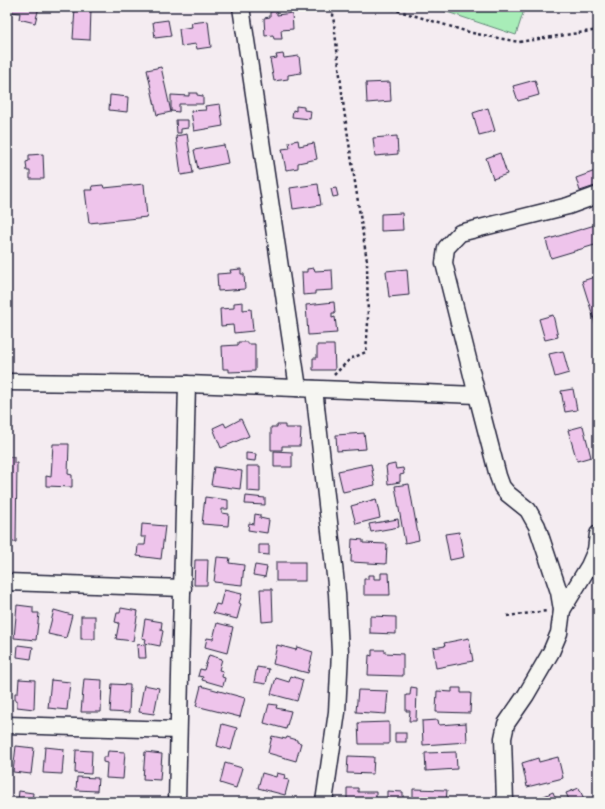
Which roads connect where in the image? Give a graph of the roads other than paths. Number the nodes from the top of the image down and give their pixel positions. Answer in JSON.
{"nodes":[{"id":1,"x":241,"y":7,"type":"edge"},
{"id":2,"x":598,"y":195,"type":"edge"},
{"id":3,"x":7,"y":382,"type":"edge"},
{"id":4,"x":187,"y":384,"type":"junction"},
{"id":5,"x":298,"y":388,"type":"junction"},
{"id":6,"x":320,"y":389,"type":"junction"},
{"id":7,"x":476,"y":395,"type":"junction"},
{"id":8,"x":598,"y":534,"type":"edge"},
{"id":9,"x":7,"y":582,"type":"edge"},
{"id":10,"x":183,"y":588,"type":"junction"},
{"id":11,"x":562,"y":610,"type":"junction"},
{"id":12,"x":7,"y":725,"type":"edge"},
{"id":13,"x":178,"y":730,"type":"junction"},
{"id":14,"x":177,"y":802,"type":"edge"},
{"id":15,"x":324,"y":802,"type":"edge"},
{"id":16,"x":504,"y":802,"type":"edge"}],
"edges":[{"from":1,"to":5,"type":"street"},
{"from":2,"to":7,"type":"street"},
{"from":3,"to":4,"type":"street"},
{"from":4,"to":5,"type":"street"},
{"from":4,"to":10,"type":"street"},
{"from":5,"to":6,"type":"street"},
{"from":6,"to":7,"type":"street"},
{"from":6,"to":15,"type":"street"},
{"from":7,"to":11,"type":"street"},
{"from":8,"to":11,"type":"street"},
{"from":9,"to":10,"type":"street"},
{"from":10,"to":13,"type":"street"},
{"from":11,"to":16,"type":"street"},
{"from":12,"to":13,"type":"street"},
{"from":13,"to":14,"type":"street"}]}
